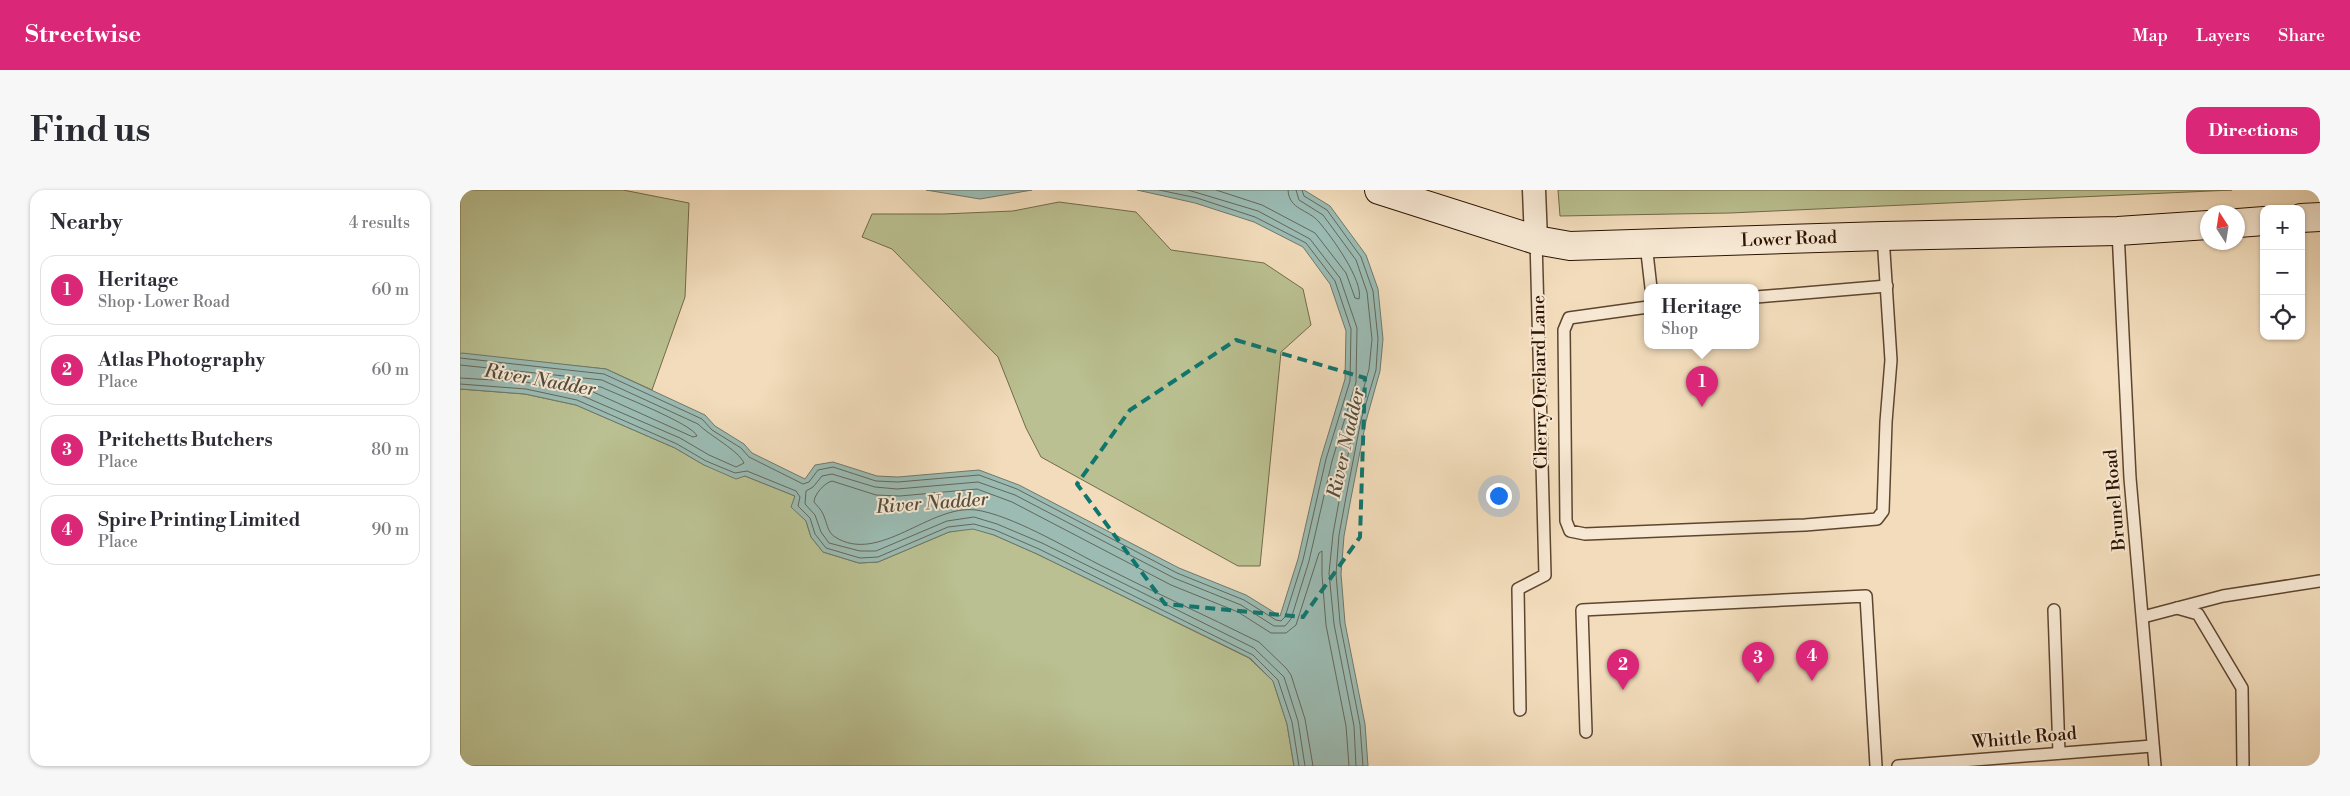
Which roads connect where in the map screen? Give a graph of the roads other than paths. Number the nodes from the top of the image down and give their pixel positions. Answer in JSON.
{"nodes":[{"id":1,"x":1379,"y":190,"type":"edge"},
{"id":2,"x":1534,"y":190,"type":"edge"},
{"id":3,"x":2320,"y":217,"type":"edge"},
{"id":4,"x":2305,"y":218,"type":"edge"},
{"id":5,"x":2260,"y":221,"type":"edge"},
{"id":6,"x":2245,"y":222,"type":"edge"},
{"id":7,"x":2200,"y":226,"type":"edge"},
{"id":8,"x":2118,"y":231,"type":"junction"},
{"id":9,"x":1884,"y":236,"type":"junction"},
{"id":10,"x":1536,"y":240,"type":"junction"},
{"id":11,"x":1646,"y":244,"type":"junction"},
{"id":12,"x":1651,"y":284,"type":"edge"},
{"id":13,"x":1887,"y":286,"type":"junction"},
{"id":14,"x":1759,"y":297,"type":"edge"},
{"id":15,"x":1644,"y":308,"type":"edge"},
{"id":16,"x":2320,"y":580,"type":"edge"},
{"id":17,"x":2177,"y":608,"type":"junction"},
{"id":18,"x":2054,"y":610,"type":"dead end"},
{"id":19,"x":2143,"y":618,"type":"junction"},
{"id":20,"x":1520,"y":710,"type":"dead end"},
{"id":21,"x":1586,"y":732,"type":"dead end"},
{"id":22,"x":2152,"y":746,"type":"junction"},
{"id":23,"x":2059,"y":753,"type":"junction"},
{"id":24,"x":1876,"y":766,"type":"edge"},
{"id":25,"x":1898,"y":766,"type":"edge"},
{"id":26,"x":2155,"y":766,"type":"edge"},
{"id":27,"x":2243,"y":766,"type":"edge"}],
"edges":[{"from":1,"to":10,"type":"street","name":"Lower Road"},
{"from":2,"to":10,"type":"street","name":"Cherry Orchard Lane"},
{"from":3,"to":4,"type":"street"},
{"from":5,"to":6,"type":"street"},
{"from":7,"to":8,"type":"street","name":"Lower Road"},
{"from":8,"to":9,"type":"street","name":"Lower Road"},
{"from":8,"to":19,"type":"lane","name":"Brunel Road"},
{"from":9,"to":11,"type":"street","name":"Lower Road"},
{"from":9,"to":13,"type":"lane"},
{"from":10,"to":11,"type":"street","name":"Lower Road"},
{"from":10,"to":20,"type":"lane","name":"Cherry Orchard Lane"},
{"from":11,"to":12,"type":"lane"},
{"from":13,"to":14,"type":"lane"},
{"from":13,"to":15,"type":"lane"},
{"from":16,"to":17,"type":"lane"},
{"from":17,"to":19,"type":"lane"},
{"from":17,"to":27,"type":"lane"},
{"from":18,"to":23,"type":"lane"},
{"from":19,"to":22,"type":"lane","name":"Brunel Road"},
{"from":21,"to":24,"type":"lane"},
{"from":22,"to":23,"type":"lane","name":"Whittle Road"},
{"from":22,"to":26,"type":"lane","name":"Brunel Road"},
{"from":23,"to":25,"type":"lane","name":"Whittle Road"}]}
